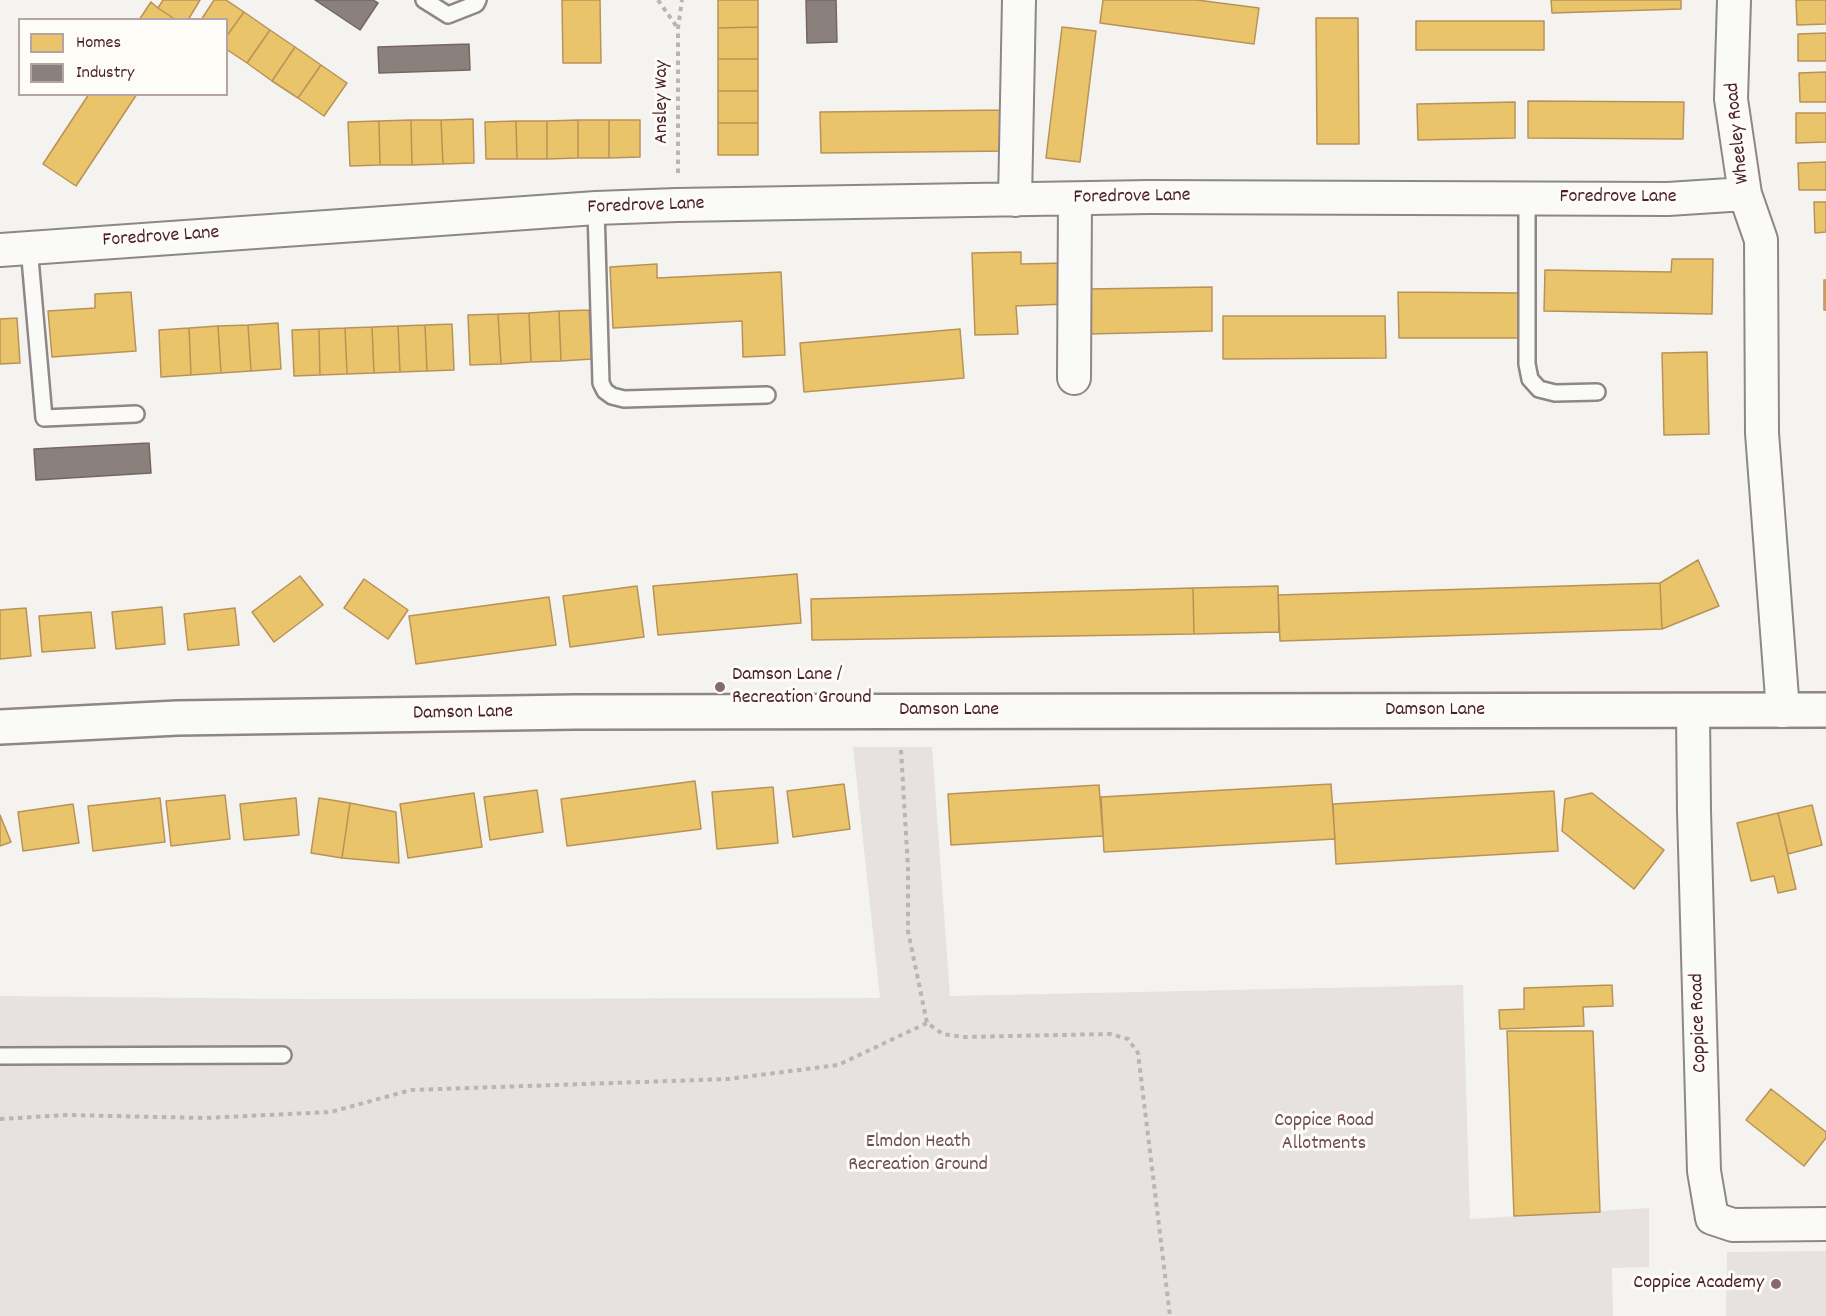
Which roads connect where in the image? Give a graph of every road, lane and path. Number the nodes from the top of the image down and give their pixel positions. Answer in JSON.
{"nodes":[{"id":1,"x":424,"y":0,"type":"edge"},
{"id":2,"x":478,"y":0,"type":"edge"},
{"id":3,"x":658,"y":0,"type":"edge"},
{"id":4,"x":682,"y":0,"type":"edge"},
{"id":5,"x":1020,"y":0,"type":"edge"},
{"id":6,"x":1734,"y":0,"type":"edge"},
{"id":7,"x":678,"y":28,"type":"junction"},
{"id":8,"x":1745,"y":194,"type":"junction"},
{"id":9,"x":1075,"y":198,"type":"junction"},
{"id":10,"x":1527,"y":199,"type":"junction"},
{"id":11,"x":1015,"y":200,"type":"junction"},
{"id":12,"x":677,"y":205,"type":"junction"},
{"id":13,"x":596,"y":208,"type":"junction"},
{"id":14,"x":15,"y":248,"type":"edge"},
{"id":15,"x":1074,"y":378,"type":"dead end"},
{"id":16,"x":1597,"y":392,"type":"dead end"},
{"id":17,"x":767,"y":395,"type":"dead end"},
{"id":18,"x":136,"y":414,"type":"dead end"},
{"id":19,"x":1826,"y":710,"type":"edge"},
{"id":20,"x":1784,"y":711,"type":"junction"},
{"id":21,"x":1693,"y":712,"type":"junction"},
{"id":22,"x":0,"y":726,"type":"edge"},
{"id":23,"x":901,"y":750,"type":"dead end"},
{"id":24,"x":927,"y":1023,"type":"junction"},
{"id":25,"x":284,"y":1055,"type":"dead end"},
{"id":26,"x":0,"y":1056,"type":"edge"},
{"id":27,"x":0,"y":1119,"type":"edge"},
{"id":28,"x":1826,"y":1224,"type":"edge"},
{"id":29,"x":1170,"y":1316,"type":"edge"}],
"edges":[{"from":1,"to":2,"type":"lane"},
{"from":3,"to":7,"type":"path"},
{"from":4,"to":7,"type":"path","name":"Ansley Way"},
{"from":5,"to":11,"type":"street"},
{"from":6,"to":8,"type":"street","name":"Wheeley Road"},
{"from":7,"to":12,"type":"path","name":"Ansley Way"},
{"from":8,"to":10,"type":"street","name":"Foredrove Lane"},
{"from":8,"to":20,"type":"street"},
{"from":9,"to":10,"type":"street","name":"Foredrove Lane"},
{"from":9,"to":11,"type":"street","name":"Foredrove Lane"},
{"from":9,"to":15,"type":"street"},
{"from":10,"to":16,"type":"lane"},
{"from":11,"to":12,"type":"street","name":"Foredrove Lane"},
{"from":12,"to":13,"type":"street","name":"Foredrove Lane"},
{"from":13,"to":14,"type":"street","name":"Foredrove Lane"},
{"from":13,"to":17,"type":"lane"},
{"from":14,"to":18,"type":"lane"},
{"from":19,"to":20,"type":"street","name":"Damson Lane"},
{"from":20,"to":21,"type":"street","name":"Damson Lane"},
{"from":21,"to":22,"type":"street","name":"Damson Lane"},
{"from":21,"to":28,"type":"street","name":"Coppice Road"},
{"from":23,"to":24,"type":"path"},
{"from":24,"to":27,"type":"path"},
{"from":24,"to":29,"type":"path"},
{"from":25,"to":26,"type":"lane"}]}
